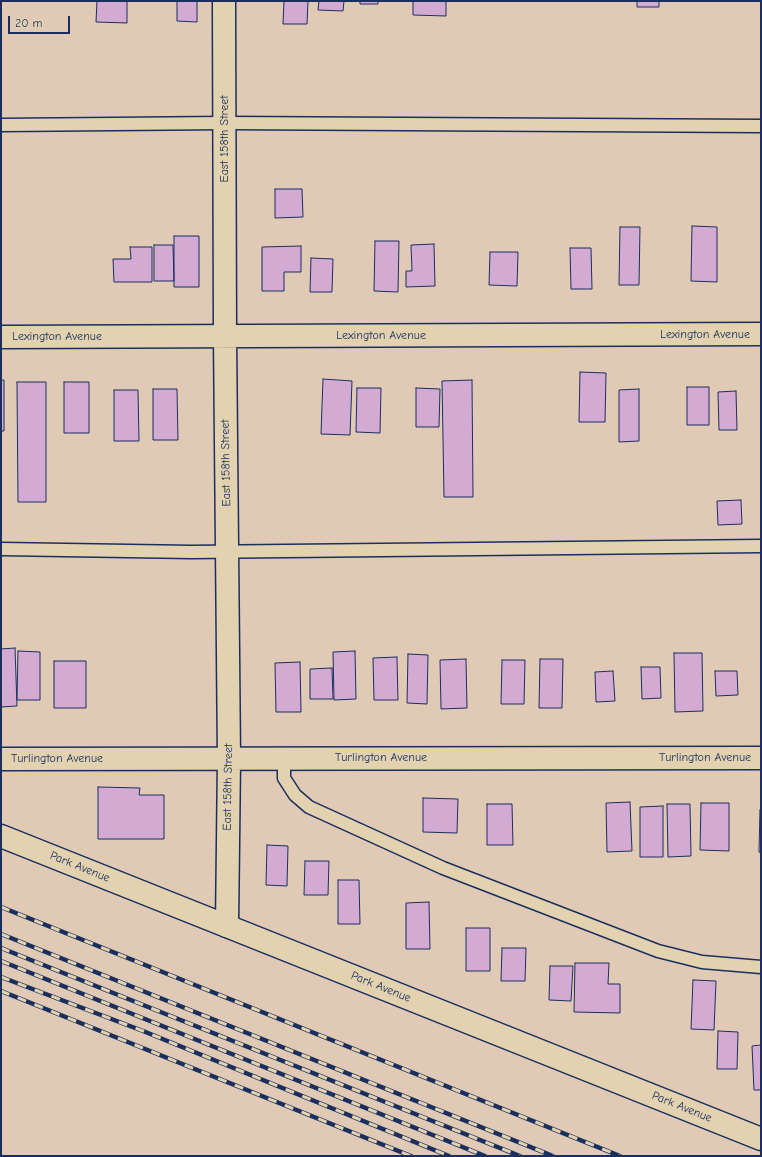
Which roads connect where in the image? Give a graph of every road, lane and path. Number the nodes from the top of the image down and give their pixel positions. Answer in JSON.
{"nodes":[{"id":1,"x":224,"y":1,"type":"edge"},
{"id":2,"x":225,"y":123,"type":"junction"},
{"id":3,"x":1,"y":125,"type":"edge"},
{"id":4,"x":761,"y":126,"type":"edge"},
{"id":5,"x":761,"y":334,"type":"edge"},
{"id":6,"x":225,"y":336,"type":"junction"},
{"id":7,"x":1,"y":337,"type":"edge"},
{"id":8,"x":761,"y":546,"type":"edge"},
{"id":9,"x":1,"y":549,"type":"edge"},
{"id":10,"x":227,"y":551,"type":"junction"},
{"id":11,"x":229,"y":758,"type":"junction"},
{"id":12,"x":284,"y":758,"type":"junction"},
{"id":13,"x":761,"y":758,"type":"edge"},
{"id":14,"x":1,"y":759,"type":"edge"},
{"id":15,"x":1,"y":836,"type":"edge"},
{"id":16,"x":227,"y":926,"type":"junction"},
{"id":17,"x":761,"y":967,"type":"edge"},
{"id":18,"x":761,"y":1139,"type":"edge"}],
"edges":[{"from":1,"to":2,"type":"street","name":"East 158th Street"},
{"from":2,"to":3,"type":"lane"},
{"from":2,"to":4,"type":"lane"},
{"from":2,"to":6,"type":"street","name":"East 158th Street"},
{"from":5,"to":6,"type":"street","name":"Lexington Avenue"},
{"from":6,"to":7,"type":"street","name":"Lexington Avenue"},
{"from":6,"to":10,"type":"street","name":"East 158th Street"},
{"from":8,"to":10,"type":"lane"},
{"from":9,"to":10,"type":"lane"},
{"from":10,"to":11,"type":"street","name":"East 158th Street"},
{"from":11,"to":12,"type":"street","name":"Turlington Avenue"},
{"from":11,"to":14,"type":"street","name":"Turlington Avenue"},
{"from":11,"to":16,"type":"street","name":"East 158th Street"},
{"from":12,"to":13,"type":"street","name":"Turlington Avenue"},
{"from":12,"to":17,"type":"lane"},
{"from":15,"to":16,"type":"street","name":"Park Avenue"},
{"from":16,"to":18,"type":"street","name":"Park Avenue"}]}
